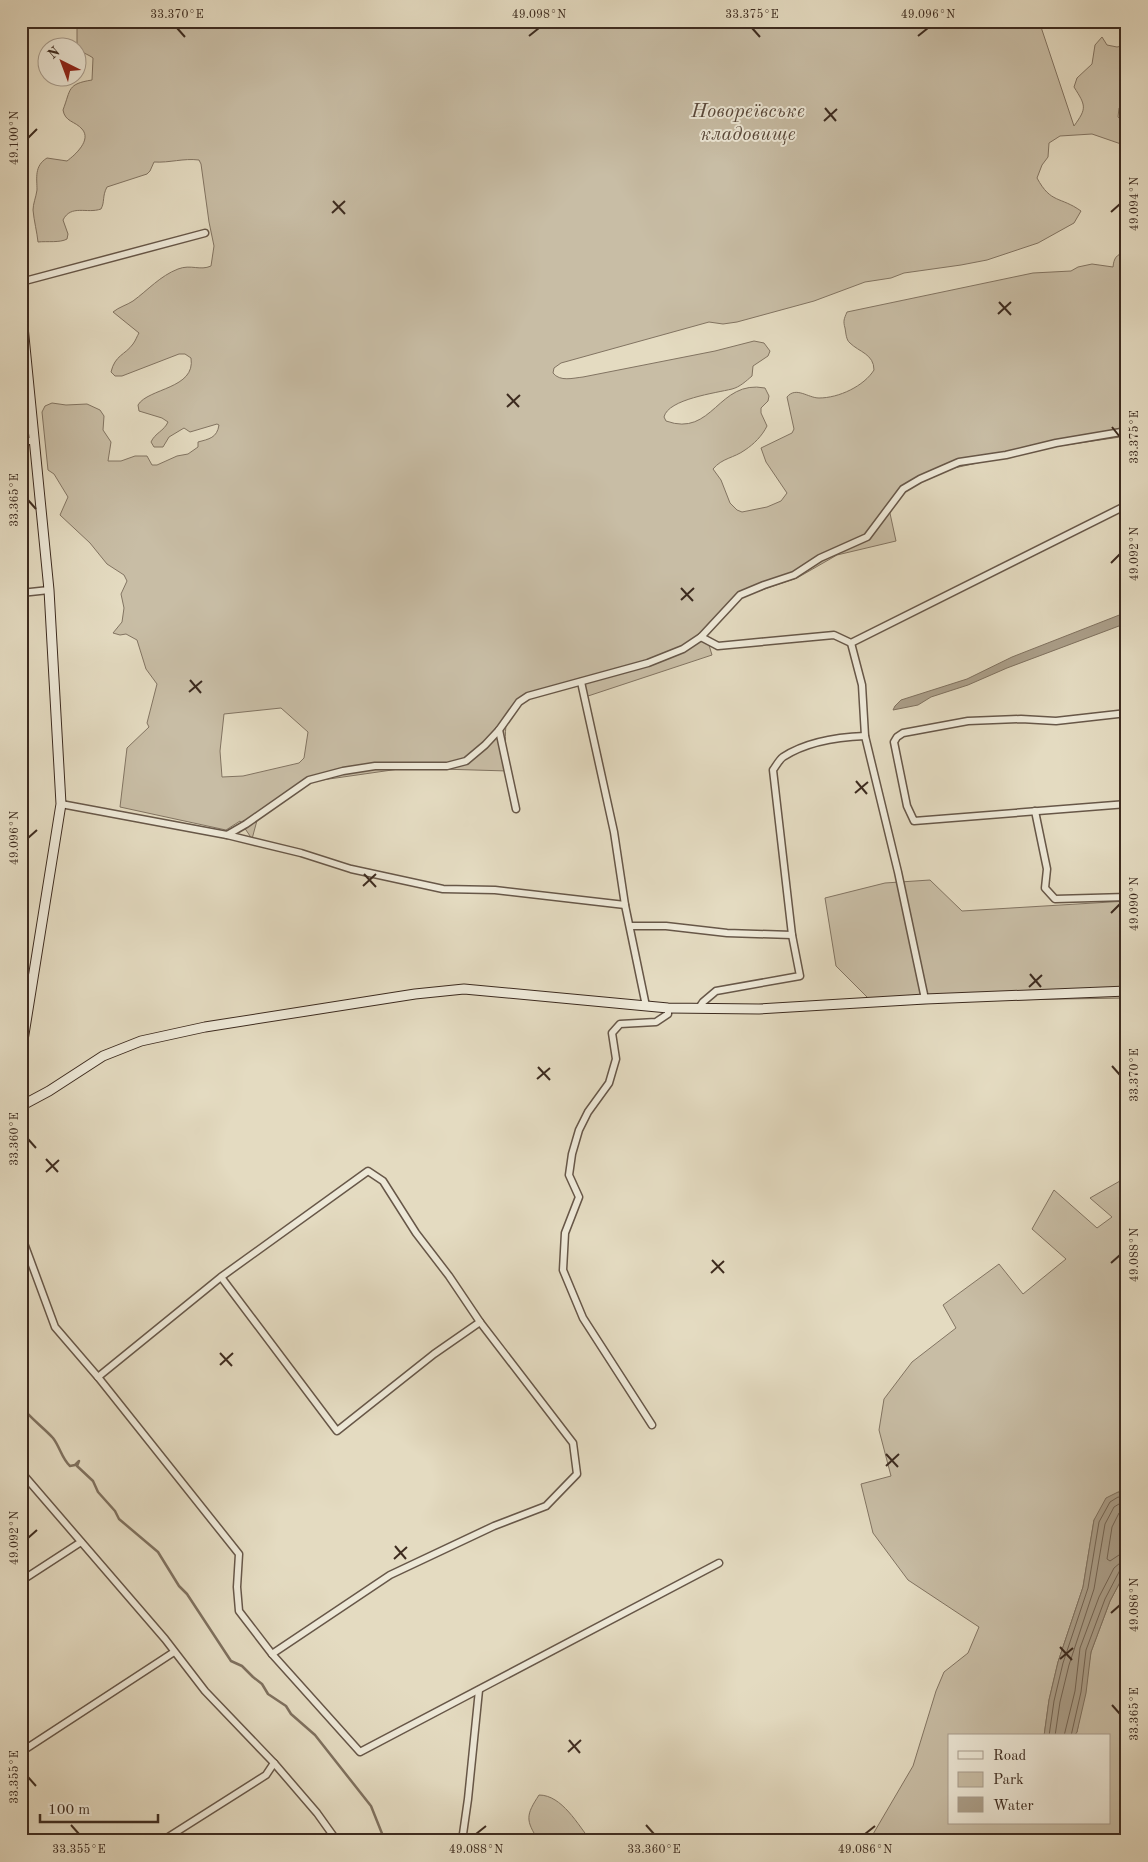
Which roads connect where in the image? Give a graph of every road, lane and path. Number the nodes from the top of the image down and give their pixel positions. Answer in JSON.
{"nodes":[{"id":1,"x":205,"y":233,"type":"dead end"},
{"id":2,"x":21,"y":282,"type":"edge"},
{"id":3,"x":21,"y":306,"type":"edge"},
{"id":4,"x":1127,"y":432,"type":"edge"},
{"id":5,"x":21,"y":441,"type":"edge"},
{"id":6,"x":34,"y":441,"type":"junction"},
{"id":7,"x":1127,"y":505,"type":"edge"},
{"id":8,"x":49,"y":590,"type":"junction"},
{"id":9,"x":21,"y":593,"type":"edge"},
{"id":10,"x":701,"y":637,"type":"junction"},
{"id":11,"x":851,"y":643,"type":"junction"},
{"id":12,"x":581,"y":682,"type":"junction"},
{"id":13,"x":1127,"y":713,"type":"edge"},
{"id":14,"x":500,"y":730,"type":"junction"},
{"id":15,"x":865,"y":736,"type":"junction"},
{"id":16,"x":61,"y":804,"type":"junction"},
{"id":17,"x":1127,"y":804,"type":"edge"},
{"id":18,"x":516,"y":809,"type":"dead end"},
{"id":19,"x":1035,"y":811,"type":"junction"},
{"id":20,"x":227,"y":835,"type":"junction"},
{"id":21,"x":1127,"y":897,"type":"edge"},
{"id":22,"x":625,"y":905,"type":"junction"},
{"id":23,"x":630,"y":926,"type":"junction"},
{"id":24,"x":792,"y":935,"type":"junction"},
{"id":25,"x":1127,"y":991,"type":"edge"},
{"id":26,"x":925,"y":999,"type":"junction"},
{"id":27,"x":646,"y":1006,"type":"junction"},
{"id":28,"x":668,"y":1008,"type":"junction"},
{"id":29,"x":699,"y":1008,"type":"junction"},
{"id":30,"x":21,"y":1052,"type":"edge"},
{"id":31,"x":21,"y":1105,"type":"edge"},
{"id":32,"x":21,"y":1235,"type":"edge"},
{"id":33,"x":221,"y":1277,"type":"junction"},
{"id":34,"x":480,"y":1322,"type":"junction"},
{"id":35,"x":98,"y":1377,"type":"junction"},
{"id":36,"x":652,"y":1425,"type":"dead end"},
{"id":37,"x":21,"y":1472,"type":"edge"},
{"id":38,"x":30,"y":1482,"type":"junction"},
{"id":39,"x":21,"y":1485,"type":"edge"},
{"id":40,"x":81,"y":1542,"type":"junction"},
{"id":41,"x":719,"y":1563,"type":"dead end"},
{"id":42,"x":21,"y":1581,"type":"edge"},
{"id":43,"x":174,"y":1652,"type":"junction"},
{"id":44,"x":272,"y":1654,"type":"junction"},
{"id":45,"x":479,"y":1690,"type":"junction"},
{"id":46,"x":21,"y":1752,"type":"edge"},
{"id":47,"x":274,"y":1763,"type":"junction"},
{"id":48,"x":162,"y":1841,"type":"edge"},
{"id":49,"x":337,"y":1841,"type":"edge"},
{"id":50,"x":462,"y":1841,"type":"edge"}],
"edges":[{"from":1,"to":2,"type":"street"},
{"from":3,"to":6,"type":"main road"},
{"from":4,"to":10,"type":"street"},
{"from":5,"to":6,"type":"street"},
{"from":6,"to":8,"type":"main road"},
{"from":7,"to":11,"type":"street"},
{"from":8,"to":9,"type":"street"},
{"from":8,"to":16,"type":"main road"},
{"from":10,"to":11,"type":"street"},
{"from":10,"to":12,"type":"street"},
{"from":11,"to":15,"type":"street"},
{"from":12,"to":14,"type":"street"},
{"from":12,"to":22,"type":"street"},
{"from":13,"to":19,"type":"street"},
{"from":14,"to":18,"type":"street"},
{"from":14,"to":20,"type":"street"},
{"from":15,"to":24,"type":"street"},
{"from":15,"to":26,"type":"street"},
{"from":16,"to":20,"type":"street"},
{"from":16,"to":30,"type":"main road"},
{"from":17,"to":19,"type":"street"},
{"from":19,"to":21,"type":"street"},
{"from":20,"to":22,"type":"street"},
{"from":22,"to":23,"type":"street"},
{"from":23,"to":24,"type":"street"},
{"from":23,"to":27,"type":"street"},
{"from":24,"to":29,"type":"street"},
{"from":25,"to":26,"type":"main road"},
{"from":26,"to":29,"type":"main road"},
{"from":27,"to":28,"type":"main road"},
{"from":27,"to":31,"type":"main road"},
{"from":28,"to":29,"type":"main road"},
{"from":28,"to":36,"type":"street"},
{"from":32,"to":35,"type":"street"},
{"from":33,"to":34,"type":"street"},
{"from":33,"to":34,"type":"street"},
{"from":33,"to":35,"type":"street"},
{"from":34,"to":44,"type":"street"},
{"from":35,"to":44,"type":"street"},
{"from":37,"to":38,"type":"street"},
{"from":38,"to":39,"type":"street"},
{"from":38,"to":40,"type":"street"},
{"from":40,"to":42,"type":"street"},
{"from":40,"to":43,"type":"street"},
{"from":41,"to":45,"type":"street"},
{"from":43,"to":46,"type":"street"},
{"from":43,"to":47,"type":"street"},
{"from":44,"to":45,"type":"street"},
{"from":45,"to":50,"type":"street"},
{"from":47,"to":48,"type":"street"},
{"from":47,"to":49,"type":"street"}]}
